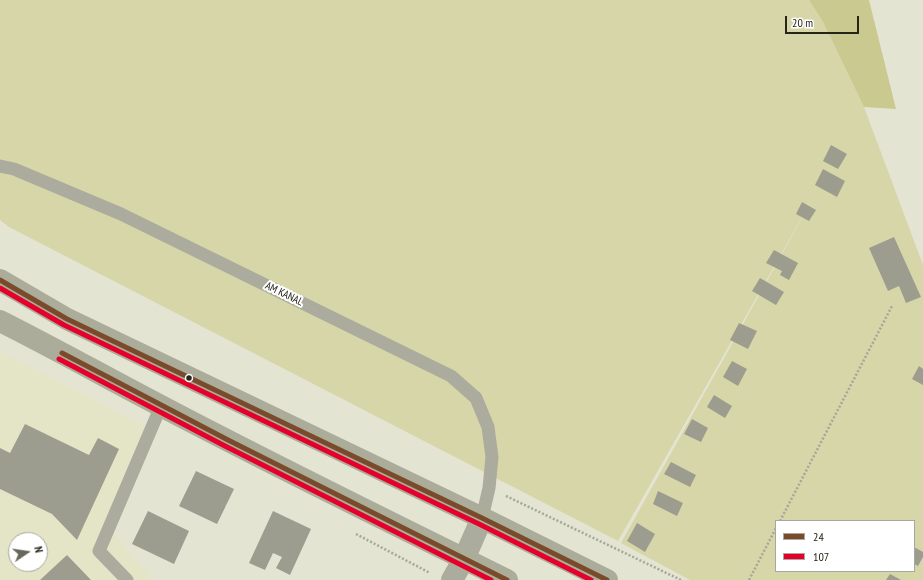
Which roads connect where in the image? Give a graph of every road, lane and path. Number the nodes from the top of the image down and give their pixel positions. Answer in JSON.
{"nodes":[{"id":1,"x":0,"y":166,"type":"edge"},
{"id":2,"x":0,"y":280,"type":"edge"},
{"id":3,"x":892,"y":306,"type":"dead end"},
{"id":4,"x":0,"y":321,"type":"edge"},
{"id":5,"x":162,"y":406,"type":"junction"},
{"id":6,"x":489,"y":488,"type":"junction"},
{"id":7,"x":482,"y":518,"type":"junction"},
{"id":8,"x":781,"y":520,"type":"edge"},
{"id":9,"x":775,"y":530,"type":"edge"},
{"id":10,"x":464,"y":559,"type":"junction"},
{"id":11,"x":127,"y":580,"type":"edge"},
{"id":12,"x":452,"y":580,"type":"edge"},
{"id":13,"x":507,"y":580,"type":"edge"},
{"id":14,"x":607,"y":580,"type":"edge"},
{"id":15,"x":681,"y":580,"type":"edge"},
{"id":16,"x":749,"y":580,"type":"edge"}],
"edges":[{"from":1,"to":6,"type":"lane","name":"AM KANAL"},
{"from":2,"to":7,"type":"main road"},
{"from":3,"to":8,"type":"path"},
{"from":4,"to":5,"type":"main road"},
{"from":5,"to":10,"type":"main road"},
{"from":5,"to":11,"type":"lane"},
{"from":6,"to":7,"type":"lane","name":"AM KANAL"},
{"from":6,"to":15,"type":"path"},
{"from":7,"to":10,"type":"street"},
{"from":7,"to":14,"type":"main road"},
{"from":9,"to":16,"type":"path"},
{"from":10,"to":12,"type":"street"},
{"from":10,"to":13,"type":"main road"}]}
